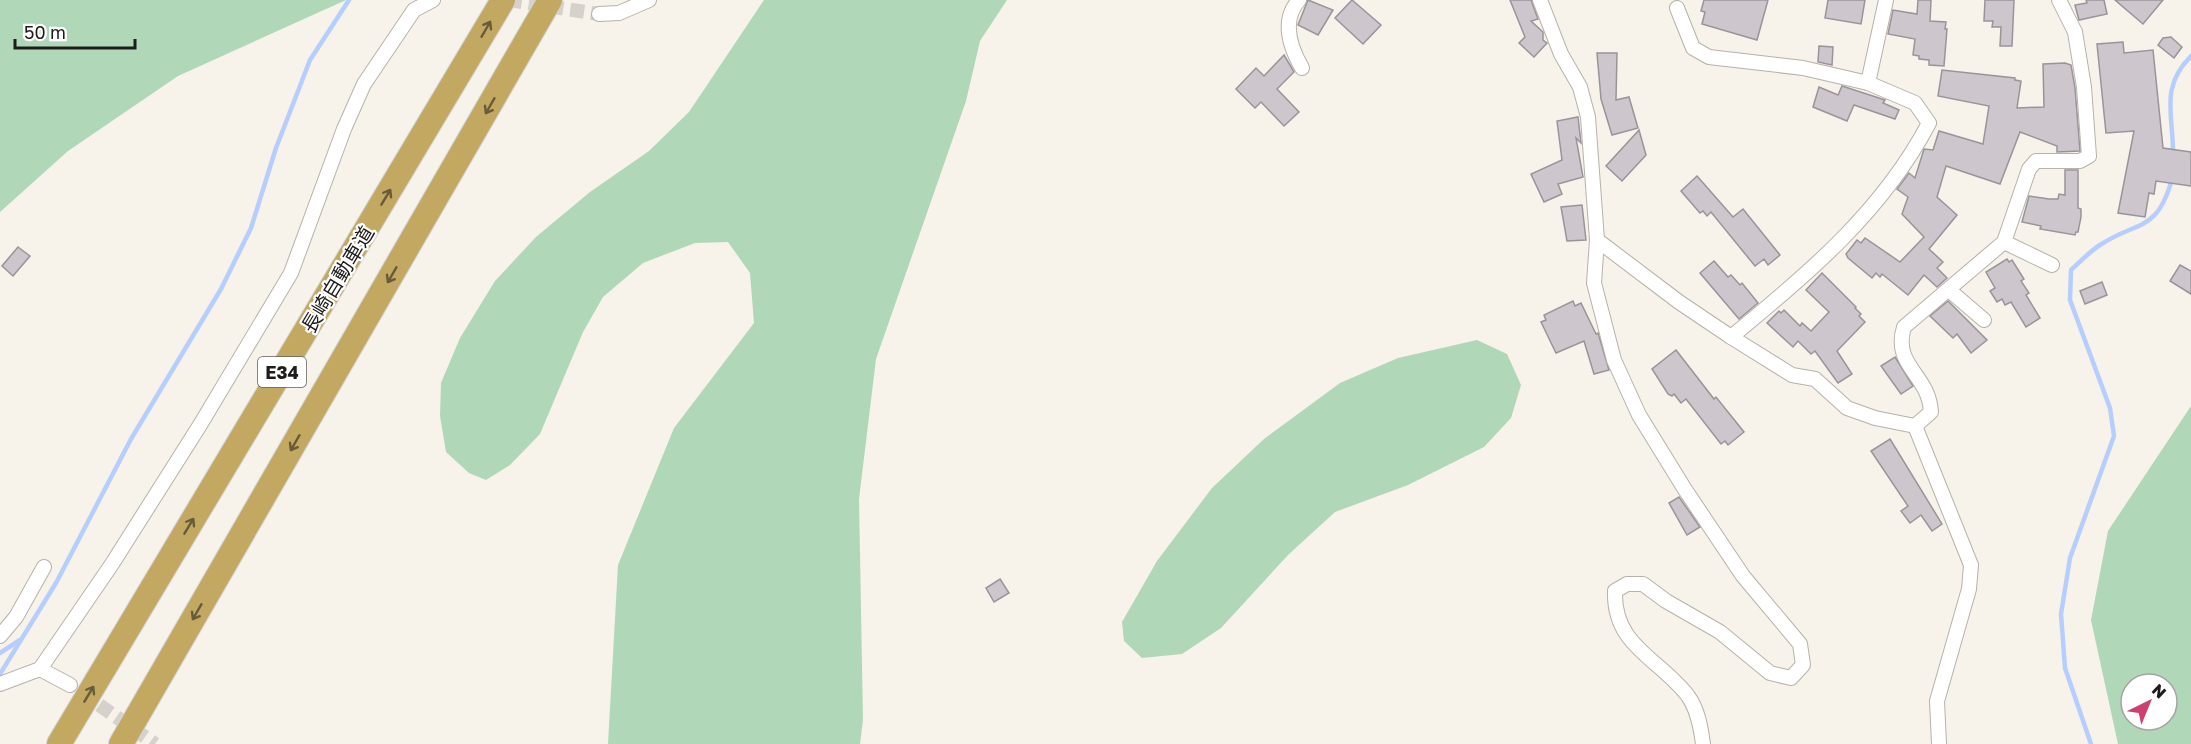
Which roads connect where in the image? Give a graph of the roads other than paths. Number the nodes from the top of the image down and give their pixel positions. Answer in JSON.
{"nodes":[{"id":1,"x":433,"y":0,"type":"edge"},
{"id":2,"x":503,"y":0,"type":"edge"},
{"id":3,"x":550,"y":0,"type":"edge"},
{"id":4,"x":649,"y":0,"type":"edge"},
{"id":5,"x":1299,"y":0,"type":"edge"},
{"id":6,"x":1540,"y":0,"type":"edge"},
{"id":7,"x":1886,"y":0,"type":"edge"},
{"id":8,"x":2059,"y":0,"type":"edge"},
{"id":9,"x":1677,"y":8,"type":"dead end"},
{"id":10,"x":599,"y":14,"type":"tunnel mouth"},
{"id":11,"x":1302,"y":68,"type":"dead end"},
{"id":12,"x":1868,"y":83,"type":"junction"},
{"id":13,"x":1598,"y":240,"type":"junction"},
{"id":14,"x":2004,"y":242,"type":"junction"},
{"id":15,"x":2052,"y":265,"type":"dead end"},
{"id":16,"x":1949,"y":290,"type":"junction"},
{"id":17,"x":1984,"y":320,"type":"dead end"},
{"id":18,"x":1731,"y":337,"type":"junction"},
{"id":19,"x":1915,"y":426,"type":"junction"},
{"id":20,"x":44,"y":567,"type":"dead end"},
{"id":21,"x":0,"y":636,"type":"edge"},
{"id":22,"x":40,"y":669,"type":"junction"},
{"id":23,"x":0,"y":684,"type":"edge"},
{"id":24,"x":70,"y":685,"type":"tunnel mouth"},
{"id":25,"x":59,"y":744,"type":"edge"},
{"id":26,"x":121,"y":744,"type":"edge"},
{"id":27,"x":1703,"y":744,"type":"edge"},
{"id":28,"x":1939,"y":744,"type":"edge"}],
"edges":[{"from":1,"to":22,"type":"street"},
{"from":25,"to":2,"type":"highway","name":"長崎自動車道","number":"E34","one_way":true},
{"from":3,"to":26,"type":"highway","number":"E34","one_way":true},
{"from":4,"to":10,"type":"street"},
{"from":5,"to":11,"type":"street"},
{"from":6,"to":13,"type":"street"},
{"from":7,"to":12,"type":"street"},
{"from":8,"to":14,"type":"street"},
{"from":9,"to":12,"type":"street"},
{"from":12,"to":18,"type":"street"},
{"from":13,"to":18,"type":"street"},
{"from":13,"to":27,"type":"street"},
{"from":14,"to":15,"type":"street"},
{"from":14,"to":16,"type":"street"},
{"from":16,"to":17,"type":"street"},
{"from":16,"to":19,"type":"street"},
{"from":18,"to":19,"type":"street"},
{"from":19,"to":28,"type":"street"},
{"from":20,"to":21,"type":"street"},
{"from":22,"to":23,"type":"street"},
{"from":22,"to":24,"type":"street"}]}
